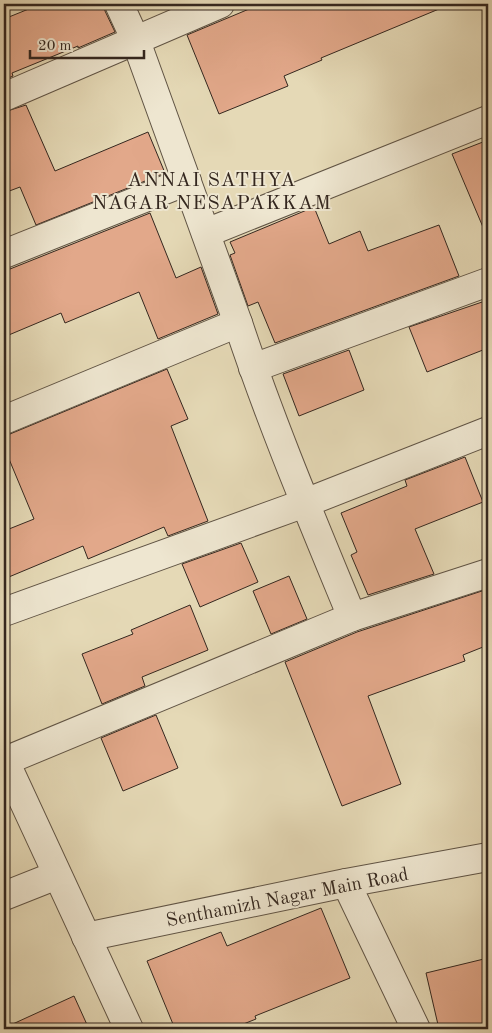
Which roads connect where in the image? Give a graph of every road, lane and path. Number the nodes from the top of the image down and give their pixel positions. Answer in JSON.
{"nodes":[{"id":1,"x":119,"y":4,"type":"edge"},
{"id":2,"x":220,"y":4,"type":"edge"},
{"id":3,"x":136,"y":41,"type":"junction"},
{"id":4,"x":4,"y":97,"type":"edge"},
{"id":5,"x":488,"y":120,"type":"edge"},
{"id":6,"x":187,"y":181,"type":"junction"},
{"id":7,"x":206,"y":233,"type":"junction"},
{"id":8,"x":4,"y":254,"type":"edge"},
{"id":9,"x":488,"y":282,"type":"edge"},
{"id":10,"x":238,"y":323,"type":"junction"},
{"id":11,"x":253,"y":368,"type":"junction"},
{"id":12,"x":4,"y":420,"type":"edge"},
{"id":13,"x":488,"y":431,"type":"edge"},
{"id":14,"x":305,"y":502,"type":"junction"},
{"id":15,"x":488,"y":573,"type":"edge"},
{"id":16,"x":4,"y":612,"type":"edge"},
{"id":17,"x":352,"y":617,"type":"junction"},
{"id":18,"x":4,"y":760,"type":"edge"},
{"id":19,"x":488,"y":857,"type":"edge"},
{"id":20,"x":57,"y":874,"type":"junction"},
{"id":21,"x":346,"y":883,"type":"junction"},
{"id":22,"x":4,"y":896,"type":"edge"},
{"id":23,"x":86,"y":936,"type":"junction"},
{"id":24,"x":128,"y":1029,"type":"edge"},
{"id":25,"x":416,"y":1029,"type":"edge"}],
"edges":[{"from":1,"to":3,"type":"street"},
{"from":2,"to":3,"type":"street"},
{"from":3,"to":4,"type":"street"},
{"from":3,"to":6,"type":"street"},
{"from":5,"to":7,"type":"street"},
{"from":6,"to":7,"type":"street"},
{"from":6,"to":8,"type":"street"},
{"from":7,"to":10,"type":"street"},
{"from":9,"to":11,"type":"street"},
{"from":10,"to":11,"type":"street"},
{"from":10,"to":12,"type":"street"},
{"from":11,"to":14,"type":"street"},
{"from":13,"to":14,"type":"street"},
{"from":14,"to":16,"type":"street"},
{"from":14,"to":17,"type":"street"},
{"from":15,"to":17,"type":"street"},
{"from":17,"to":18,"type":"street"},
{"from":18,"to":20,"type":"street"},
{"from":19,"to":21,"type":"street","name":"Senthamizh Nagar Main Road"},
{"from":20,"to":22,"type":"street"},
{"from":20,"to":23,"type":"street"},
{"from":21,"to":23,"type":"street","name":"Senthamizh Nagar Main Road"},
{"from":21,"to":25,"type":"street"},
{"from":23,"to":24,"type":"street"}]}
